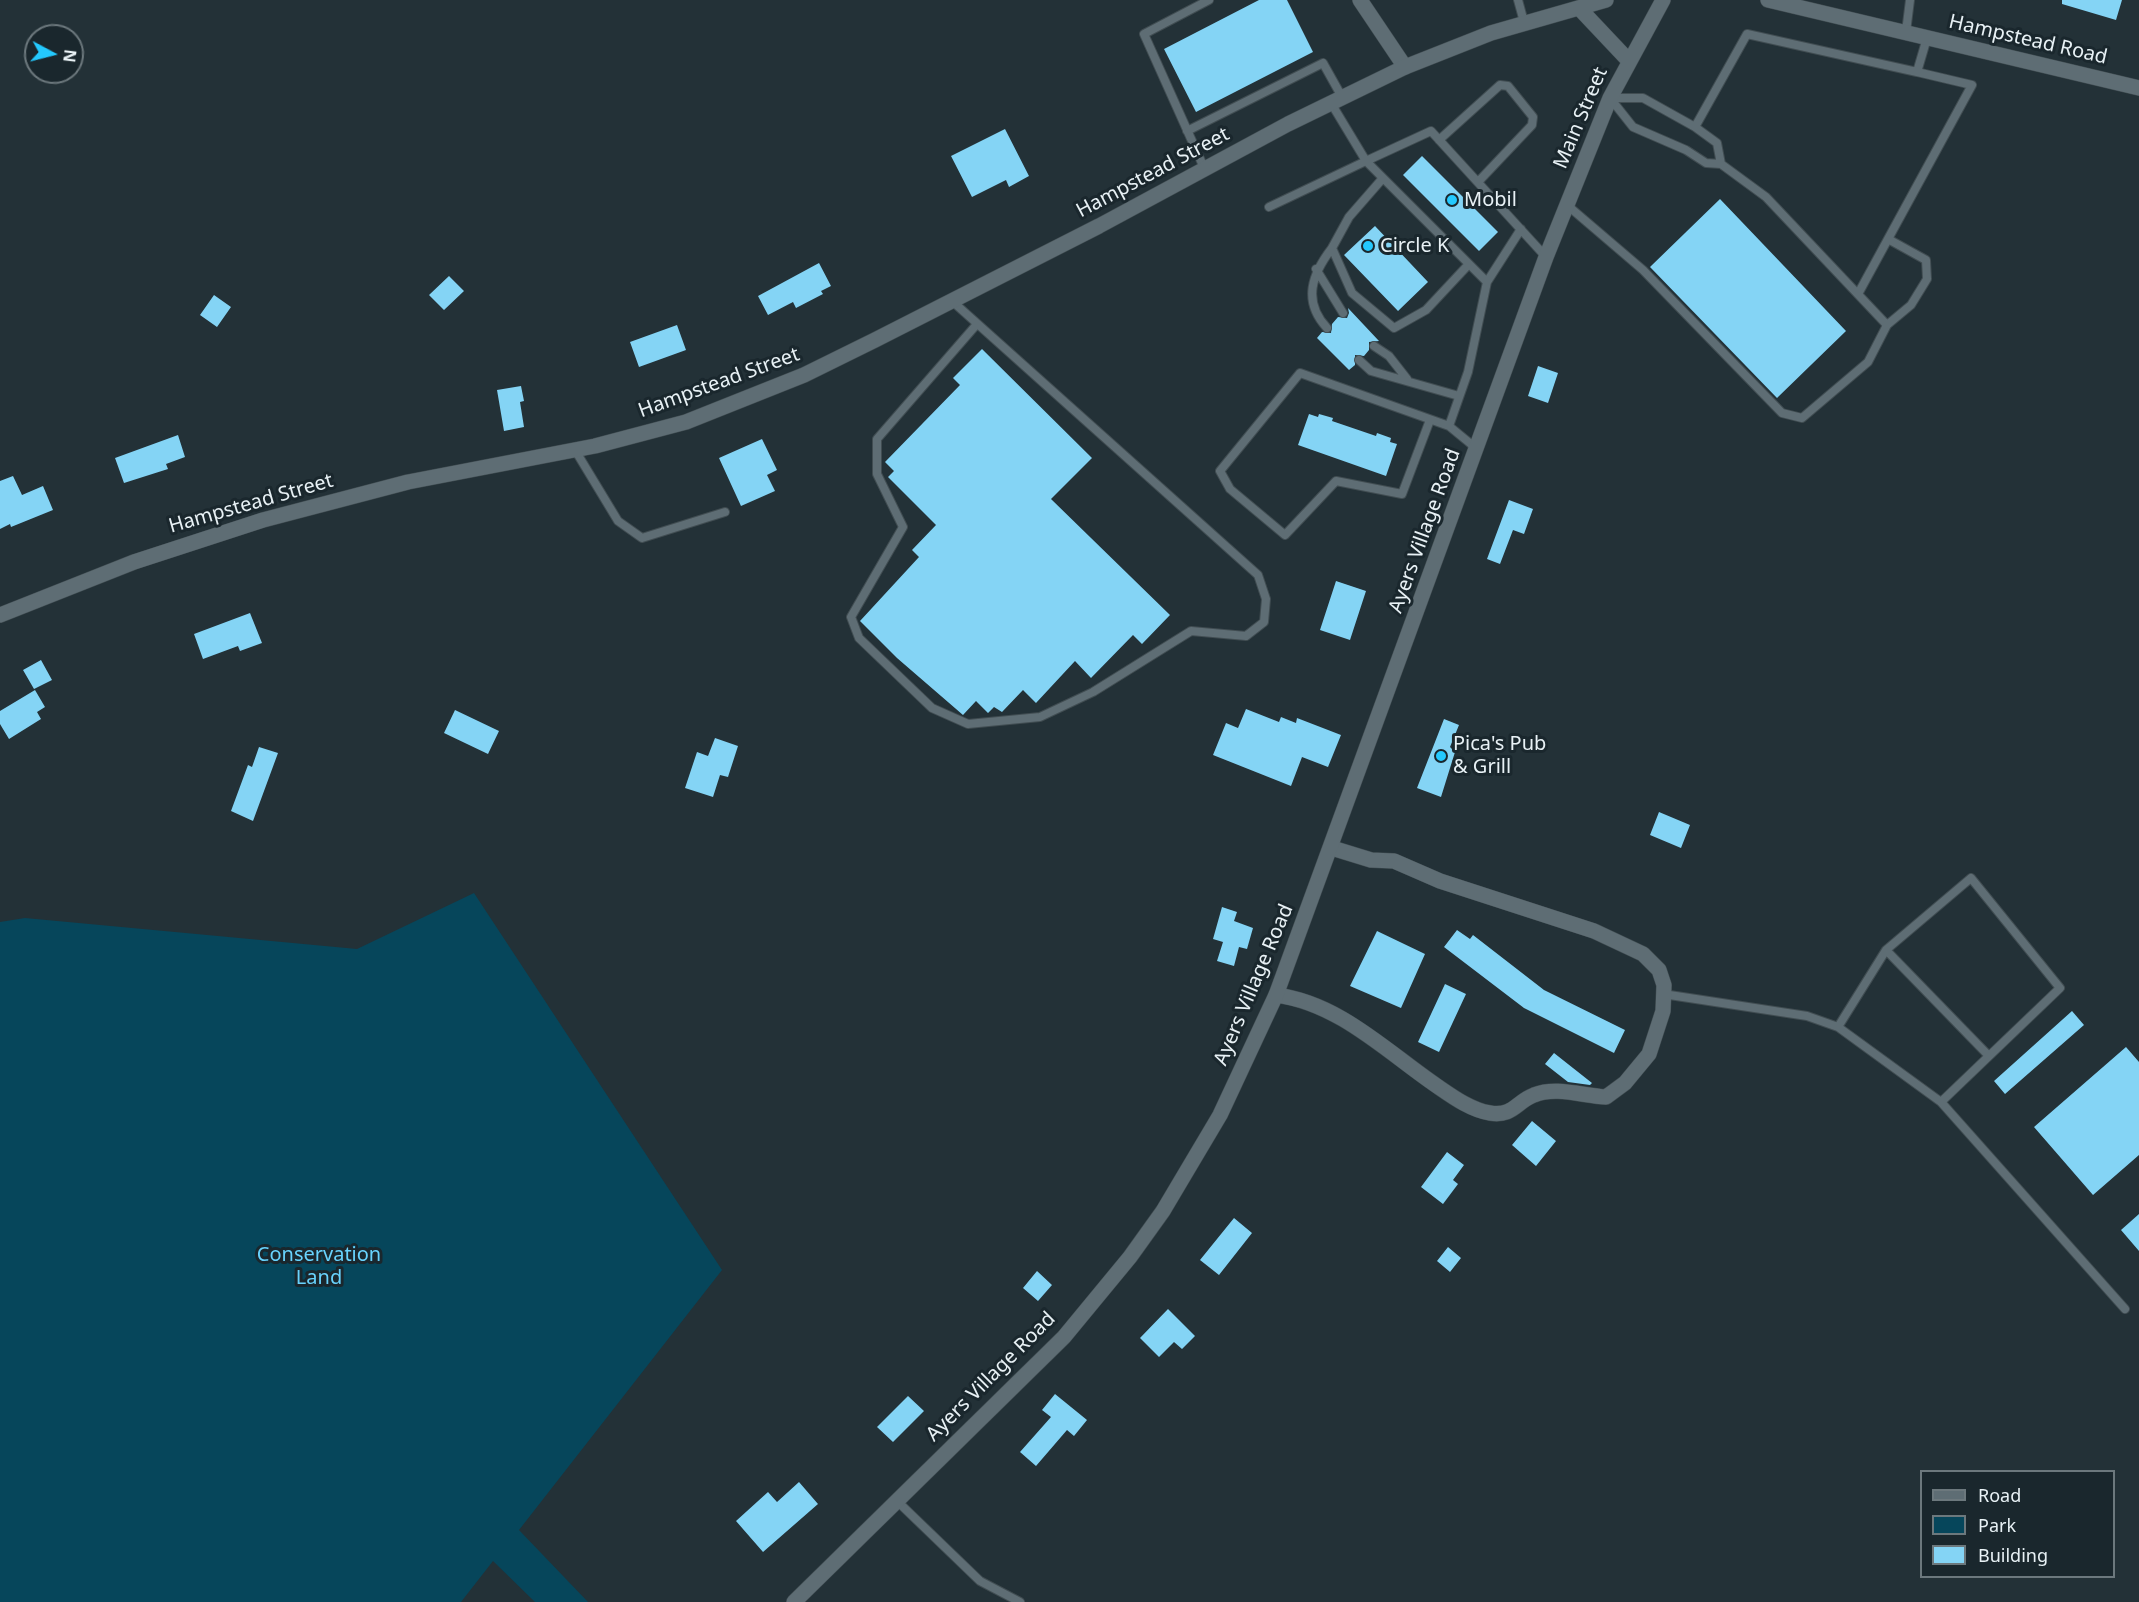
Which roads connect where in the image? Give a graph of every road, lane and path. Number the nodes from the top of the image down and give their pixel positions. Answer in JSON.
{"nodes":[{"id":1,"x":1209,"y":0,"type":"edge"},
{"id":2,"x":1360,"y":0,"type":"edge"},
{"id":3,"x":1518,"y":0,"type":"edge"},
{"id":4,"x":1606,"y":0,"type":"edge"},
{"id":5,"x":1663,"y":0,"type":"edge"},
{"id":6,"x":1768,"y":0,"type":"edge"},
{"id":7,"x":1910,"y":0,"type":"edge"},
{"id":8,"x":1579,"y":8,"type":"junction"},
{"id":9,"x":1524,"y":22,"type":"junction"},
{"id":10,"x":1906,"y":32,"type":"junction"},
{"id":11,"x":1927,"y":38,"type":"junction"},
{"id":12,"x":1629,"y":61,"type":"junction"},
{"id":13,"x":1404,"y":67,"type":"junction"},
{"id":14,"x":1917,"y":72,"type":"junction"},
{"id":15,"x":2139,"y":88,"type":"edge"},
{"id":16,"x":1610,"y":98,"type":"junction"},
{"id":17,"x":1336,"y":100,"type":"junction"},
{"id":18,"x":1695,"y":128,"type":"junction"},
{"id":19,"x":1187,"y":131,"type":"junction"},
{"id":20,"x":1439,"y":140,"type":"junction"},
{"id":21,"x":1366,"y":161,"type":"junction"},
{"id":22,"x":1720,"y":164,"type":"junction"},
{"id":23,"x":1205,"y":170,"type":"junction"},
{"id":24,"x":1383,"y":178,"type":"junction"},
{"id":25,"x":1478,"y":182,"type":"junction"},
{"id":26,"x":1567,"y":205,"type":"junction"},
{"id":27,"x":1269,"y":207,"type":"dead end"},
{"id":28,"x":1521,"y":229,"type":"junction"},
{"id":29,"x":1888,"y":239,"type":"junction"},
{"id":30,"x":1332,"y":248,"type":"junction"},
{"id":31,"x":1546,"y":257,"type":"junction"},
{"id":32,"x":1469,"y":264,"type":"junction"},
{"id":33,"x":1316,"y":269,"type":"junction"},
{"id":34,"x":1487,"y":282,"type":"junction"},
{"id":35,"x":1857,"y":294,"type":"junction"},
{"id":36,"x":952,"y":301,"type":"junction"},
{"id":37,"x":1343,"y":313,"type":"dead end"},
{"id":38,"x":977,"y":324,"type":"junction"},
{"id":39,"x":1887,"y":325,"type":"junction"},
{"id":40,"x":1327,"y":328,"type":"dead end"},
{"id":41,"x":1374,"y":346,"type":"dead end"},
{"id":42,"x":1359,"y":360,"type":"dead end"},
{"id":43,"x":1407,"y":379,"type":"junction"},
{"id":44,"x":1459,"y":396,"type":"junction"},
{"id":45,"x":1430,"y":420,"type":"junction"},
{"id":46,"x":1449,"y":426,"type":"junction"},
{"id":47,"x":1477,"y":448,"type":"junction"},
{"id":48,"x":575,"y":450,"type":"junction"},
{"id":49,"x":725,"y":512,"type":"dead end"},
{"id":50,"x":0,"y":615,"type":"edge"},
{"id":51,"x":1332,"y":848,"type":"junction"},
{"id":52,"x":1886,"y":950,"type":"junction"},
{"id":53,"x":1663,"y":994,"type":"junction"},
{"id":54,"x":1276,"y":995,"type":"junction"},
{"id":55,"x":1838,"y":1027,"type":"junction"},
{"id":56,"x":1989,"y":1056,"type":"junction"},
{"id":57,"x":1941,"y":1102,"type":"junction"},
{"id":58,"x":2125,"y":1309,"type":"dead end"},
{"id":59,"x":897,"y":1500,"type":"junction"},
{"id":60,"x":794,"y":1602,"type":"edge"},
{"id":61,"x":1020,"y":1602,"type":"edge"}],
"edges":[{"from":1,"to":19,"type":"lane"},
{"from":2,"to":13,"type":"main road"},
{"from":3,"to":9,"type":"lane"},
{"from":4,"to":8,"type":"main road"},
{"from":5,"to":12,"type":"main road","name":"Main Street"},
{"from":6,"to":10,"type":"main road","name":"Hampstead Road"},
{"from":7,"to":10,"type":"lane"},
{"from":8,"to":9,"type":"main road"},
{"from":8,"to":12,"type":"main road"},
{"from":9,"to":13,"type":"main road"},
{"from":10,"to":11,"type":"main road","name":"Hampstead Road"},
{"from":11,"to":14,"type":"lane"},
{"from":11,"to":15,"type":"main road","name":"Hampstead Road"},
{"from":12,"to":16,"type":"main road","name":"Main Street"},
{"from":13,"to":17,"type":"main road","name":"Hampstead Street"},
{"from":14,"to":18,"type":"lane"},
{"from":14,"to":29,"type":"lane"},
{"from":16,"to":18,"type":"lane"},
{"from":16,"to":22,"type":"lane"},
{"from":16,"to":26,"type":"main road","name":"Main Street"},
{"from":17,"to":19,"type":"lane"},
{"from":17,"to":21,"type":"lane"},
{"from":17,"to":23,"type":"main road","name":"Hampstead Street"},
{"from":18,"to":22,"type":"lane"},
{"from":19,"to":23,"type":"lane"},
{"from":20,"to":21,"type":"lane"},
{"from":20,"to":25,"type":"lane"},
{"from":20,"to":25,"type":"lane"},
{"from":21,"to":24,"type":"lane"},
{"from":21,"to":27,"type":"lane"},
{"from":22,"to":35,"type":"lane"},
{"from":23,"to":36,"type":"main road","name":"Hampstead Street"},
{"from":24,"to":30,"type":"lane"},
{"from":24,"to":32,"type":"lane"},
{"from":25,"to":28,"type":"lane"},
{"from":26,"to":31,"type":"main road","name":"Main Street"},
{"from":26,"to":39,"type":"lane"},
{"from":28,"to":31,"type":"lane"},
{"from":28,"to":34,"type":"lane"},
{"from":29,"to":35,"type":"lane"},
{"from":29,"to":39,"type":"lane"},
{"from":30,"to":32,"type":"lane"},
{"from":30,"to":33,"type":"lane"},
{"from":31,"to":47,"type":"main road","name":"Ayers Village Road"},
{"from":32,"to":34,"type":"lane"},
{"from":33,"to":37,"type":"lane"},
{"from":33,"to":40,"type":"lane"},
{"from":34,"to":44,"type":"lane"},
{"from":35,"to":39,"type":"lane"},
{"from":36,"to":38,"type":"lane"},
{"from":36,"to":48,"type":"main road","name":"Hampstead Street"},
{"from":38,"to":38,"type":"lane"},
{"from":41,"to":43,"type":"lane"},
{"from":42,"to":43,"type":"lane"},
{"from":43,"to":44,"type":"lane"},
{"from":44,"to":46,"type":"lane"},
{"from":45,"to":45,"type":"lane"},
{"from":45,"to":46,"type":"lane"},
{"from":46,"to":47,"type":"lane"},
{"from":47,"to":51,"type":"main road","name":"Ayers Village Road"},
{"from":48,"to":49,"type":"lane"},
{"from":48,"to":50,"type":"main road","name":"Hampstead Street"},
{"from":51,"to":53,"type":"main road"},
{"from":51,"to":54,"type":"main road","name":"Ayers Village Road"},
{"from":52,"to":55,"type":"lane"},
{"from":52,"to":56,"type":"lane"},
{"from":52,"to":56,"type":"lane"},
{"from":53,"to":54,"type":"main road"},
{"from":53,"to":55,"type":"lane"},
{"from":54,"to":59,"type":"main road","name":"Ayers Village Road"},
{"from":55,"to":57,"type":"lane"},
{"from":56,"to":57,"type":"lane"},
{"from":57,"to":58,"type":"lane"},
{"from":59,"to":60,"type":"main road","name":"Ayers Village Road"},
{"from":59,"to":61,"type":"lane"}]}
